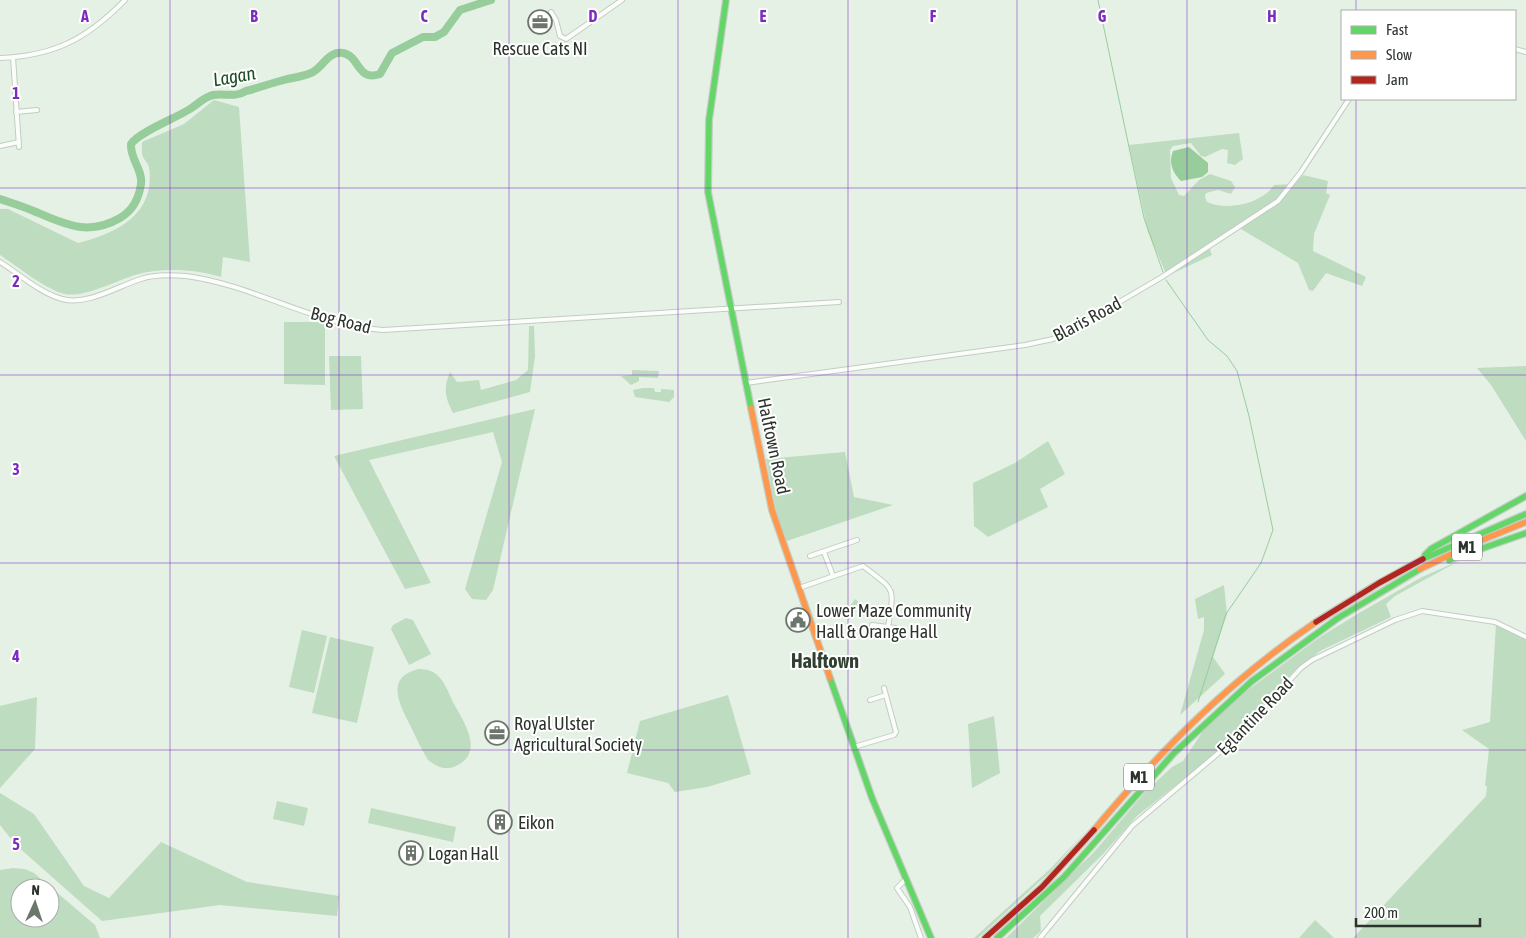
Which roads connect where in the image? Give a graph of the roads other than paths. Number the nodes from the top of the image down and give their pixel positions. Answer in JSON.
{"nodes":[{"id":1,"x":125,"y":0,"type":"edge"},
{"id":2,"x":622,"y":0,"type":"edge"},
{"id":3,"x":726,"y":0,"type":"edge"},
{"id":4,"x":551,"y":12,"type":"dead end"},
{"id":5,"x":13,"y":57,"type":"junction"},
{"id":6,"x":0,"y":58,"type":"edge"},
{"id":7,"x":1348,"y":100,"type":"edge"},
{"id":8,"x":34,"y":104,"type":"dead end"},
{"id":9,"x":16,"y":112,"type":"junction"},
{"id":10,"x":0,"y":146,"type":"edge"},
{"id":11,"x":0,"y":262,"type":"edge"},
{"id":12,"x":839,"y":302,"type":"dead end"},
{"id":13,"x":732,"y":309,"type":"junction"},
{"id":14,"x":746,"y":383,"type":"junction"},
{"id":15,"x":1526,"y":496,"type":"edge"},
{"id":16,"x":1526,"y":514,"type":"edge"},
{"id":17,"x":1526,"y":522,"type":"edge"},
{"id":18,"x":1526,"y":533,"type":"edge"},
{"id":19,"x":857,"y":540,"type":"dead end"},
{"id":20,"x":824,"y":552,"type":"junction"},
{"id":21,"x":810,"y":556,"type":"dead end"},
{"id":22,"x":1417,"y":562,"type":"junction"},
{"id":23,"x":1410,"y":574,"type":"junction"},
{"id":24,"x":833,"y":576,"type":"junction"},
{"id":25,"x":799,"y":588,"type":"junction"},
{"id":26,"x":888,"y":627,"type":"junction"},
{"id":27,"x":904,"y":634,"type":"dead end"},
{"id":28,"x":873,"y":635,"type":"dead end"},
{"id":29,"x":1526,"y":637,"type":"edge"},
{"id":30,"x":884,"y":688,"type":"dead end"},
{"id":31,"x":886,"y":695,"type":"junction"},
{"id":32,"x":870,"y":700,"type":"dead end"},
{"id":33,"x":854,"y":747,"type":"junction"},
{"id":34,"x":906,"y":879,"type":"junction"},
{"id":35,"x":921,"y":938,"type":"edge"},
{"id":36,"x":931,"y":938,"type":"edge"},
{"id":37,"x":985,"y":938,"type":"edge"},
{"id":38,"x":997,"y":938,"type":"edge"},
{"id":39,"x":1040,"y":938,"type":"edge"}],
"edges":[{"from":1,"to":5,"type":"street"},
{"from":2,"to":4,"type":"street"},
{"from":3,"to":13,"type":"main road","name":"Halftown Road"},
{"from":5,"to":6,"type":"street"},
{"from":5,"to":9,"type":"street"},
{"from":7,"to":14,"type":"street","name":"Blaris Road"},
{"from":8,"to":9,"type":"street"},
{"from":9,"to":10,"type":"street"},
{"from":11,"to":13,"type":"street","name":"Bog Road"},
{"from":12,"to":13,"type":"street","name":"Bog Road"},
{"from":13,"to":14,"type":"main road","name":"Halftown Road"},
{"from":14,"to":25,"type":"main road","name":"Halftown Road"},
{"from":15,"to":22,"type":"main road"},
{"from":16,"to":22,"type":"main road","number":"M1"},
{"from":17,"to":23,"type":"main road","number":"M1"},
{"from":18,"to":23,"type":"main road"},
{"from":19,"to":20,"type":"street"},
{"from":20,"to":21,"type":"street"},
{"from":20,"to":24,"type":"street"},
{"from":22,"to":37,"type":"main road","number":"M1"},
{"from":23,"to":38,"type":"main road","number":"M1"},
{"from":24,"to":25,"type":"street"},
{"from":24,"to":26,"type":"street"},
{"from":25,"to":33,"type":"main road","name":"Halftown Road"},
{"from":26,"to":27,"type":"street"},
{"from":26,"to":28,"type":"street"},
{"from":29,"to":39,"type":"street","name":"Eglantine Road"},
{"from":30,"to":31,"type":"street"},
{"from":31,"to":32,"type":"street"},
{"from":31,"to":33,"type":"street"},
{"from":33,"to":34,"type":"main road","name":"Halftown Road"},
{"from":34,"to":35,"type":"street"},
{"from":34,"to":36,"type":"main road","name":"Halftown Road"}]}
